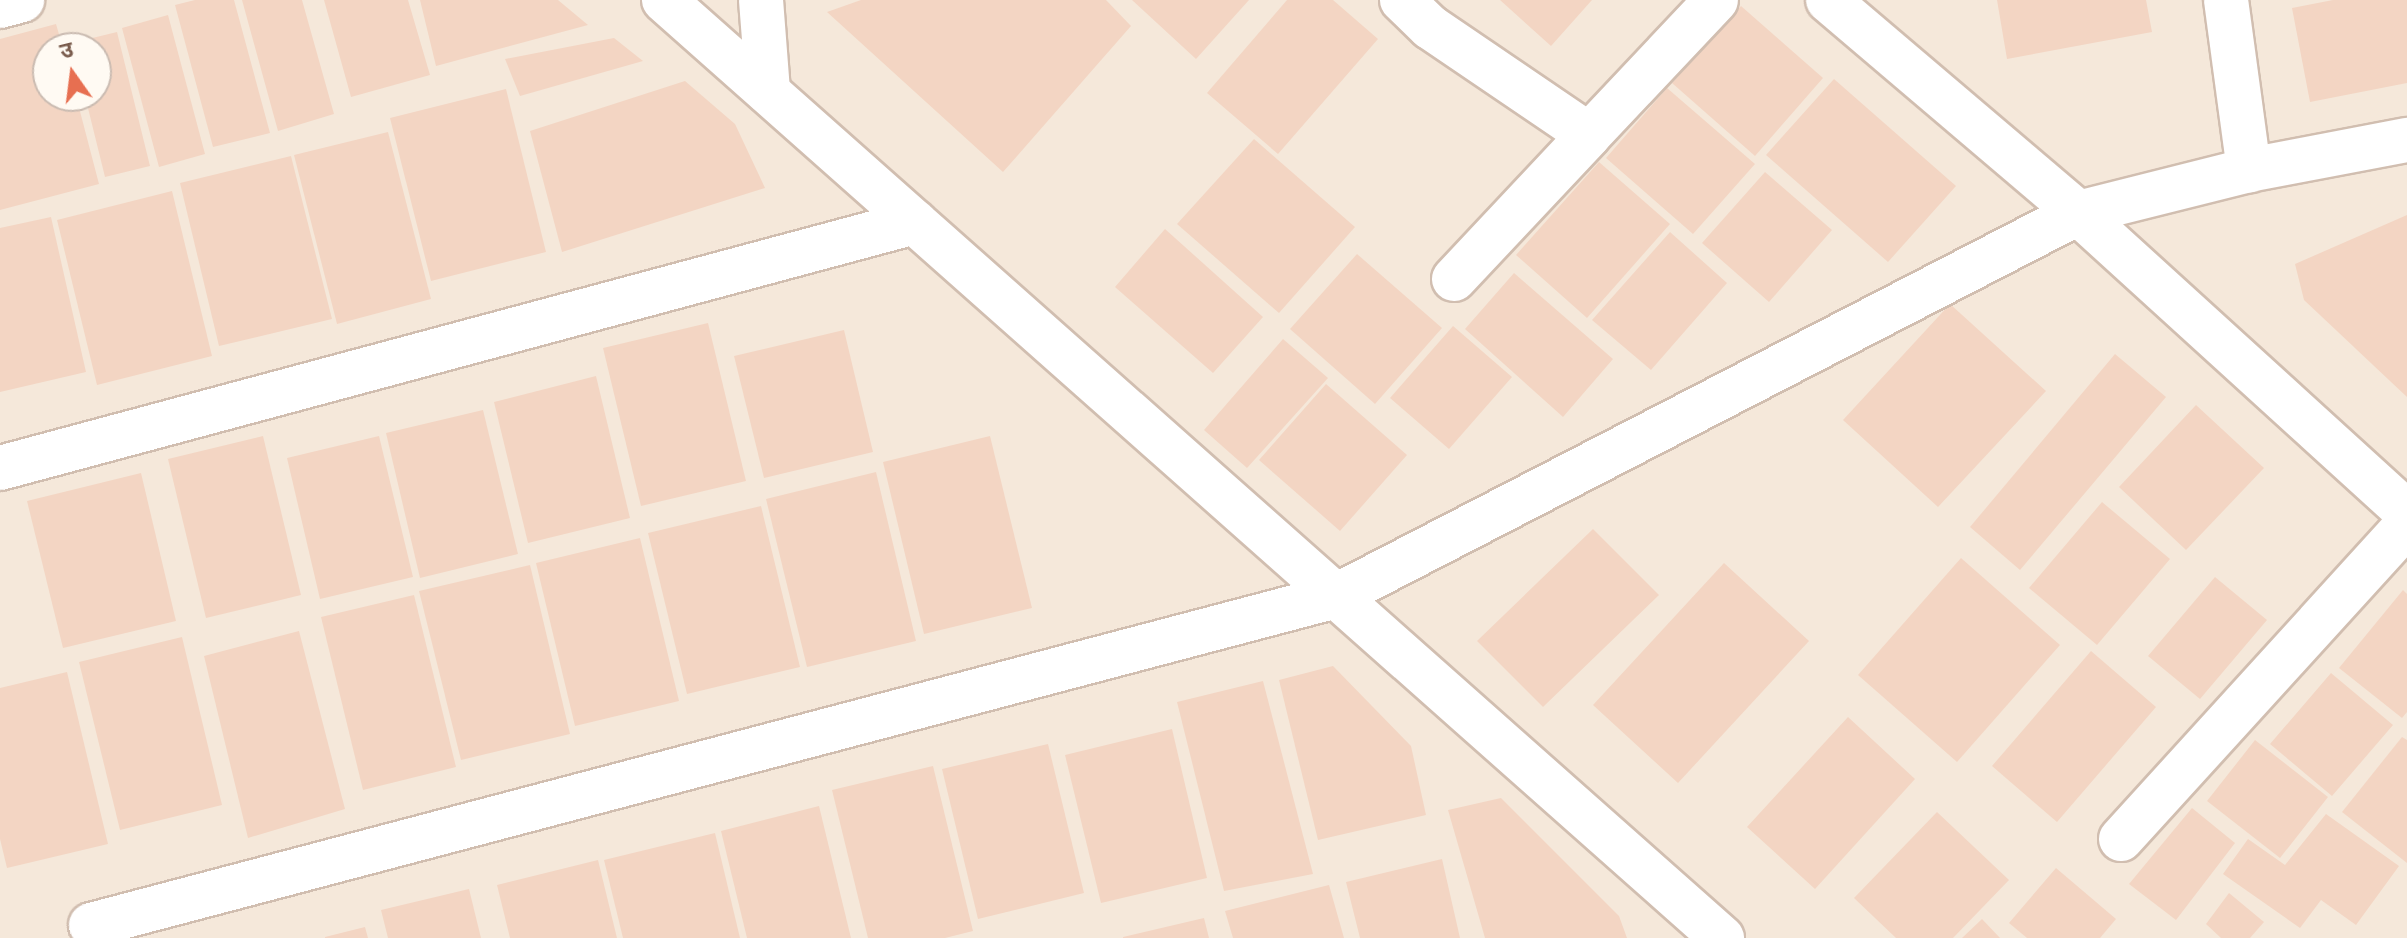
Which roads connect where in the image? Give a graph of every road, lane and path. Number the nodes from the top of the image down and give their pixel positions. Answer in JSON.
{"nodes":[{"id":1,"x":22,"y":0,"type":"edge"},
{"id":2,"x":664,"y":0,"type":"edge"},
{"id":3,"x":1402,"y":0,"type":"edge"},
{"id":4,"x":1716,"y":0,"type":"edge"},
{"id":5,"x":1828,"y":0,"type":"edge"},
{"id":6,"x":2226,"y":0,"type":"edge"},
{"id":7,"x":763,"y":1,"type":"edge"},
{"id":8,"x":0,"y":6,"type":"edge"},
{"id":9,"x":768,"y":92,"type":"junction"},
{"id":10,"x":1589,"y":135,"type":"junction"},
{"id":11,"x":2407,"y":140,"type":"edge"},
{"id":12,"x":2249,"y":170,"type":"junction"},
{"id":13,"x":2078,"y":213,"type":"junction"},
{"id":14,"x":915,"y":222,"type":"junction"},
{"id":15,"x":1454,"y":279,"type":"dead end"},
{"id":16,"x":0,"y":468,"type":"edge"},
{"id":17,"x":2407,"y":512,"type":"edge"},
{"id":18,"x":2407,"y":525,"type":"edge"},
{"id":19,"x":1336,"y":596,"type":"junction"},
{"id":20,"x":2121,"y":839,"type":"dead end"},
{"id":21,"x":91,"y":925,"type":"dead end"},
{"id":22,"x":1722,"y":938,"type":"edge"}],
"edges":[{"from":1,"to":8,"type":"street"},
{"from":2,"to":9,"type":"street"},
{"from":3,"to":10,"type":"street"},
{"from":4,"to":10,"type":"street"},
{"from":5,"to":13,"type":"street"},
{"from":6,"to":12,"type":"street"},
{"from":7,"to":9,"type":"street"},
{"from":9,"to":14,"type":"street"},
{"from":10,"to":15,"type":"street"},
{"from":11,"to":12,"type":"street"},
{"from":12,"to":13,"type":"street"},
{"from":13,"to":17,"type":"street"},
{"from":13,"to":19,"type":"street"},
{"from":14,"to":16,"type":"street"},
{"from":14,"to":19,"type":"street"},
{"from":18,"to":20,"type":"street"},
{"from":19,"to":21,"type":"street"},
{"from":19,"to":22,"type":"street"}]}
